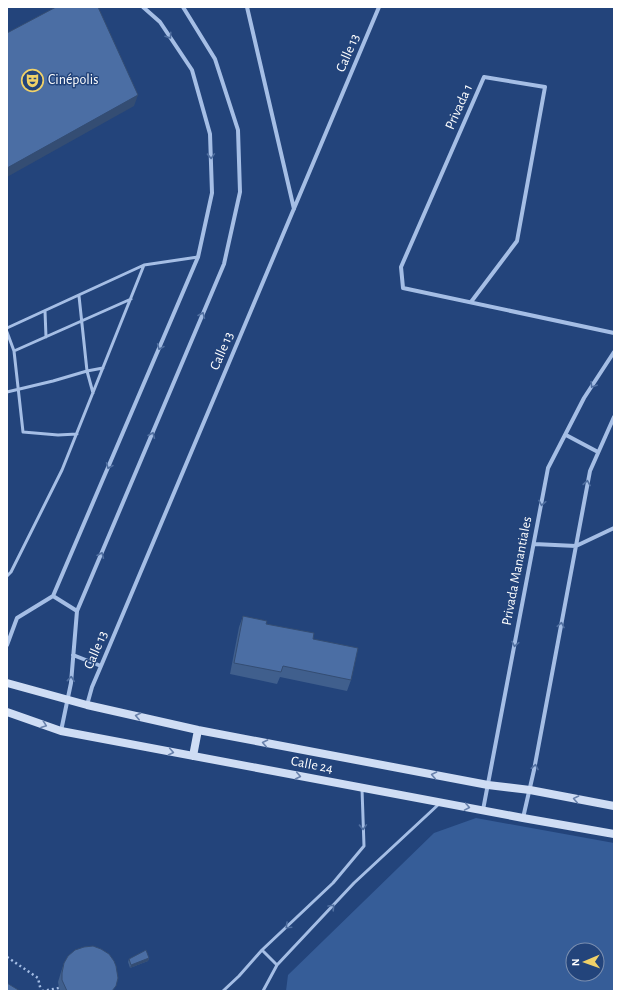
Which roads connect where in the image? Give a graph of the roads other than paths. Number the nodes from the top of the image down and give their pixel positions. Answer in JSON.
{"nodes":[{"id":1,"x":143,"y":7,"type":"edge"},
{"id":2,"x":183,"y":7,"type":"edge"},
{"id":3,"x":247,"y":7,"type":"edge"},
{"id":4,"x":379,"y":7,"type":"edge"},
{"id":5,"x":294,"y":209,"type":"junction"},
{"id":6,"x":198,"y":257,"type":"junction"},
{"id":7,"x":144,"y":265,"type":"junction"},
{"id":8,"x":79,"y":296,"type":"junction"},
{"id":9,"x":131,"y":299,"type":"junction"},
{"id":10,"x":471,"y":302,"type":"junction"},
{"id":11,"x":45,"y":311,"type":"junction"},
{"id":12,"x":82,"y":320,"type":"junction"},
{"id":13,"x":7,"y":328,"type":"edge"},
{"id":14,"x":7,"y":332,"type":"edge"},
{"id":15,"x":614,"y":332,"type":"edge"},
{"id":16,"x":46,"y":337,"type":"junction"},
{"id":17,"x":14,"y":351,"type":"junction"},
{"id":18,"x":614,"y":352,"type":"edge"},
{"id":19,"x":103,"y":368,"type":"junction"},
{"id":20,"x":87,"y":371,"type":"junction"},
{"id":21,"x":18,"y":389,"type":"junction"},
{"id":22,"x":7,"y":392,"type":"edge"},
{"id":23,"x":93,"y":394,"type":"junction"},
{"id":24,"x":614,"y":417,"type":"edge"},
{"id":25,"x":77,"y":434,"type":"junction"},
{"id":26,"x":566,"y":435,"type":"junction"},
{"id":27,"x":598,"y":452,"type":"junction"},
{"id":28,"x":614,"y":528,"type":"edge"},
{"id":29,"x":534,"y":544,"type":"junction"},
{"id":30,"x":576,"y":546,"type":"junction"},
{"id":31,"x":7,"y":576,"type":"edge"},
{"id":32,"x":53,"y":596,"type":"junction"},
{"id":33,"x":77,"y":611,"type":"junction"},
{"id":34,"x":7,"y":645,"type":"edge"},
{"id":35,"x":73,"y":655,"type":"junction"},
{"id":36,"x":101,"y":666,"type":"junction"},
{"id":37,"x":7,"y":683,"type":"edge"},
{"id":38,"x":68,"y":699,"type":"junction"},
{"id":39,"x":87,"y":705,"type":"junction"},
{"id":40,"x":7,"y":712,"type":"edge"},
{"id":41,"x":198,"y":730,"type":"junction"},
{"id":42,"x":61,"y":732,"type":"junction"},
{"id":43,"x":193,"y":756,"type":"junction"},
{"id":44,"x":488,"y":785,"type":"junction"},
{"id":45,"x":362,"y":788,"type":"junction"},
{"id":46,"x":530,"y":790,"type":"junction"},
{"id":47,"x":441,"y":802,"type":"junction"},
{"id":48,"x":614,"y":806,"type":"edge"},
{"id":49,"x":483,"y":810,"type":"junction"},
{"id":50,"x":523,"y":818,"type":"junction"},
{"id":51,"x":614,"y":834,"type":"edge"},
{"id":52,"x":262,"y":950,"type":"junction"},
{"id":53,"x":277,"y":965,"type":"junction"},
{"id":54,"x":223,"y":991,"type":"edge"},
{"id":55,"x":263,"y":991,"type":"edge"}],
"edges":[{"from":1,"to":6,"type":"street","one_way":true},
{"from":33,"to":2,"type":"street","one_way":true},
{"from":3,"to":5,"type":"street"},
{"from":4,"to":5,"type":"street","name":"Calle 13"},
{"from":5,"to":36,"type":"street","name":"Calle 13"},
{"from":6,"to":7,"type":"lane"},
{"from":6,"to":32,"type":"street","one_way":true},
{"from":7,"to":8,"type":"lane"},
{"from":7,"to":9,"type":"lane"},
{"from":8,"to":11,"type":"lane"},
{"from":8,"to":12,"type":"lane"},
{"from":9,"to":12,"type":"lane"},
{"from":9,"to":19,"type":"lane"},
{"from":10,"to":10,"type":"street","name":"Privada 1"},
{"from":10,"to":15,"type":"street","name":"Privada 1"},
{"from":11,"to":13,"type":"lane"},
{"from":11,"to":16,"type":"lane"},
{"from":12,"to":16,"type":"lane"},
{"from":12,"to":20,"type":"lane"},
{"from":14,"to":17,"type":"lane"},
{"from":16,"to":17,"type":"lane"},
{"from":17,"to":21,"type":"lane"},
{"from":18,"to":26,"type":"street","name":"Privada Manantiales","one_way":true},
{"from":19,"to":20,"type":"lane"},
{"from":19,"to":23,"type":"lane"},
{"from":20,"to":21,"type":"lane"},
{"from":20,"to":23,"type":"lane"},
{"from":21,"to":22,"type":"lane"},
{"from":21,"to":25,"type":"lane"},
{"from":23,"to":25,"type":"lane"},
{"from":24,"to":27,"type":"street"},
{"from":25,"to":31,"type":"lane"},
{"from":26,"to":27,"type":"street"},
{"from":26,"to":29,"type":"street","name":"Privada Manantiales","one_way":true},
{"from":30,"to":27,"type":"street","one_way":true},
{"from":28,"to":30,"type":"street"},
{"from":29,"to":30,"type":"street"},
{"from":29,"to":44,"type":"street","name":"Privada Manantiales","one_way":true},
{"from":46,"to":30,"type":"street","one_way":true},
{"from":32,"to":33,"type":"street"},
{"from":32,"to":34,"type":"street"},
{"from":33,"to":35,"type":"street"},
{"from":35,"to":36,"type":"street"},
{"from":38,"to":35,"type":"street","one_way":true},
{"from":36,"to":39,"type":"street","name":"Calle 13"},
{"from":37,"to":38,"type":"main road","name":"Calle 24"},
{"from":38,"to":39,"type":"main road","name":"Calle 24"},
{"from":38,"to":42,"type":"street"},
{"from":41,"to":39,"type":"main road","name":"Calle 24","one_way":true},
{"from":40,"to":42,"type":"main road","name":"Calle 24","one_way":true},
{"from":41,"to":43,"type":"main road"},
{"from":44,"to":41,"type":"main road","name":"Calle 24","one_way":true},
{"from":42,"to":43,"type":"main road","name":"Calle 24","one_way":true},
{"from":43,"to":45,"type":"main road","name":"Calle 24","one_way":true},
{"from":44,"to":46,"type":"main road","name":"Calle 24"},
{"from":44,"to":49,"type":"street","name":"Privada Manantiales"},
{"from":45,"to":47,"type":"main road","name":"Calle 24"},
{"from":45,"to":52,"type":"lane","one_way":true},
{"from":48,"to":46,"type":"main road","name":"Calle 24","one_way":true},
{"from":46,"to":50,"type":"street"},
{"from":47,"to":49,"type":"main road","name":"Calle 24","one_way":true},
{"from":53,"to":47,"type":"lane","one_way":true},
{"from":49,"to":50,"type":"main road","name":"Calle 24"},
{"from":50,"to":51,"type":"main road","name":"Calle 24"},
{"from":52,"to":53,"type":"lane"},
{"from":52,"to":54,"type":"lane"},
{"from":53,"to":55,"type":"lane"}]}
